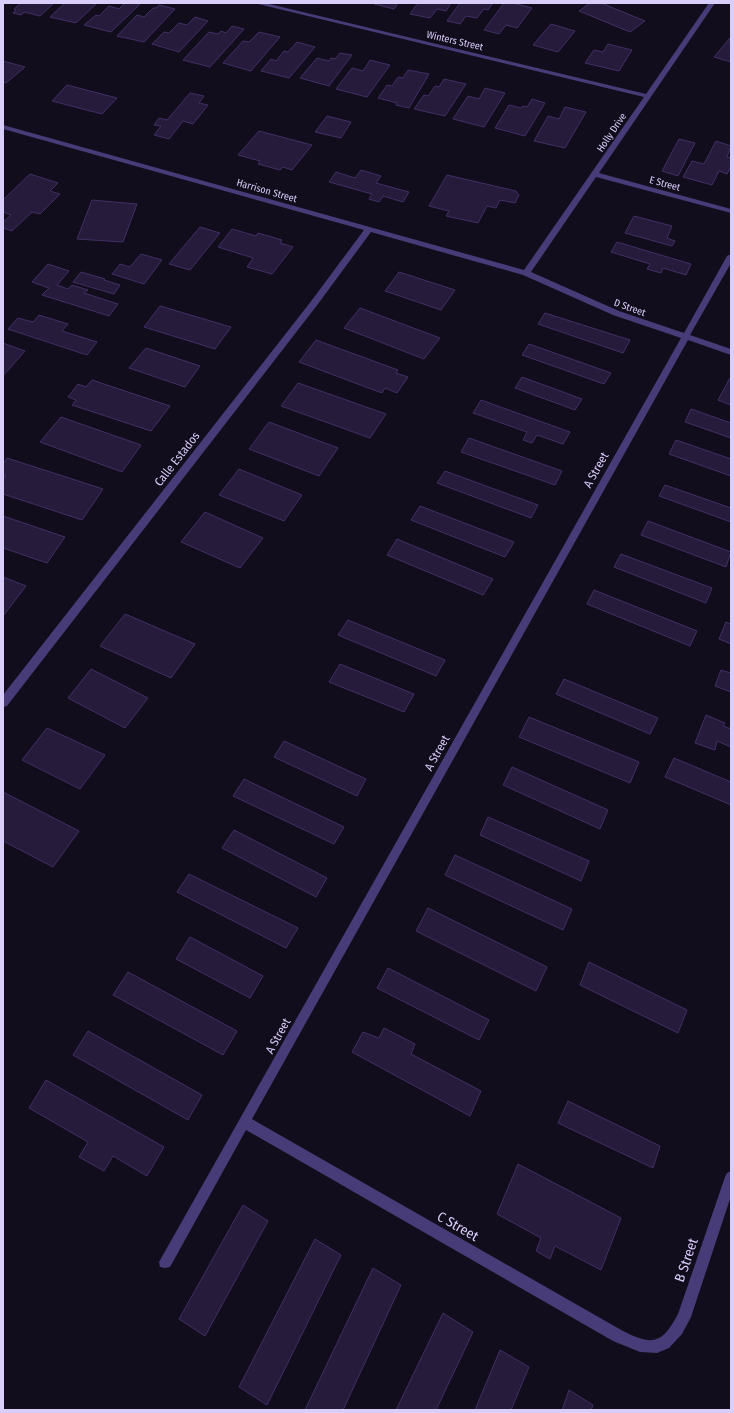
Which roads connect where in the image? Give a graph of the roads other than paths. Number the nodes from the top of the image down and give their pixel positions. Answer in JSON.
{"nodes":[{"id":1,"x":257,"y":3,"type":"edge"},
{"id":2,"x":712,"y":3,"type":"edge"},
{"id":3,"x":648,"y":96,"type":"junction"},
{"id":4,"x":3,"y":127,"type":"edge"},
{"id":5,"x":594,"y":174,"type":"junction"},
{"id":6,"x":731,"y":211,"type":"edge"},
{"id":7,"x":369,"y":229,"type":"junction"},
{"id":8,"x":731,"y":256,"type":"edge"},
{"id":9,"x":526,"y":273,"type":"junction"},
{"id":10,"x":685,"y":337,"type":"junction"},
{"id":11,"x":731,"y":352,"type":"edge"},
{"id":12,"x":3,"y":703,"type":"edge"},
{"id":13,"x":245,"y":1122,"type":"junction"},
{"id":14,"x":731,"y":1177,"type":"edge"},
{"id":15,"x":165,"y":1262,"type":"dead end"},
{"id":16,"x":659,"y":1346,"type":"joint"}],
"edges":[{"from":1,"to":3,"type":"street","name":"Winters Street"},
{"from":2,"to":3,"type":"street","name":"Holly Drive"},
{"from":3,"to":5,"type":"street","name":"Holly Drive"},
{"from":4,"to":7,"type":"street","name":"Harrison Street"},
{"from":5,"to":6,"type":"street","name":"E Street"},
{"from":5,"to":9,"type":"street","name":"Holly Drive"},
{"from":7,"to":9,"type":"street","name":"Harrison Street"},
{"from":7,"to":12,"type":"street","name":"Calle Estados"},
{"from":8,"to":10,"type":"street","name":"A Street"},
{"from":9,"to":10,"type":"street","name":"D Street"},
{"from":10,"to":11,"type":"street","name":"D Street"},
{"from":10,"to":13,"type":"street","name":"A Street"},
{"from":13,"to":15,"type":"street","name":"A Street"},
{"from":13,"to":16,"type":"street","name":"C Street"},
{"from":14,"to":16,"type":"street","name":"B Street"}]}
